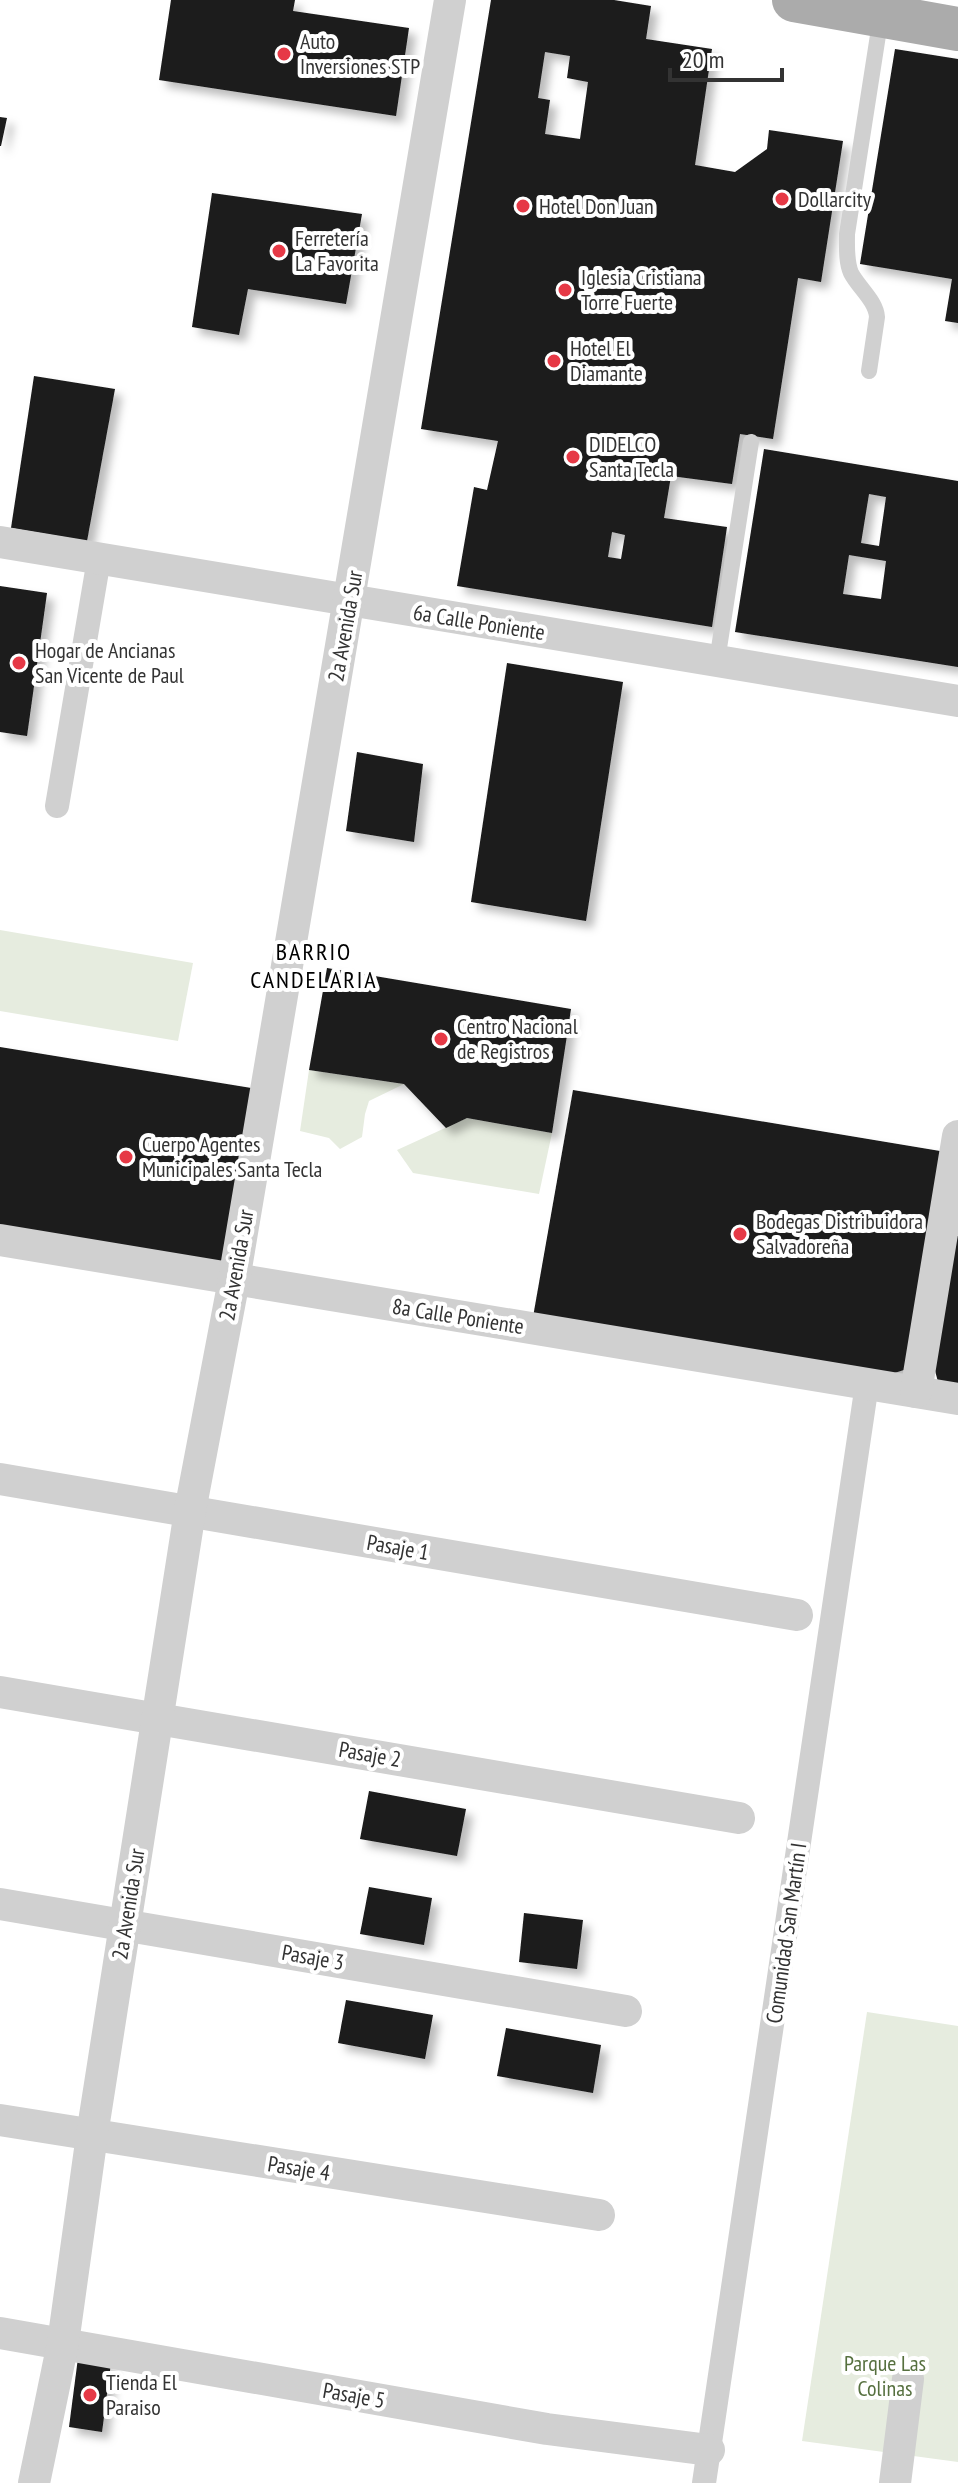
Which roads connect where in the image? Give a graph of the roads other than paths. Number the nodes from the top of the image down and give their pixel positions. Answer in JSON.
{"nodes":[{"id":1,"x":450,"y":0,"type":"edge"},
{"id":2,"x":794,"y":0,"type":"edge"},
{"id":3,"x":881,"y":15,"type":"junction"},
{"id":4,"x":958,"y":29,"type":"edge"},
{"id":5,"x":869,"y":371,"type":"dead end"},
{"id":6,"x":751,"y":442,"type":"dead end"},
{"id":7,"x":0,"y":542,"type":"edge"},
{"id":8,"x":99,"y":559,"type":"junction"},
{"id":9,"x":350,"y":600,"type":"junction"},
{"id":10,"x":717,"y":661,"type":"junction"},
{"id":11,"x":958,"y":701,"type":"edge"},
{"id":12,"x":57,"y":806,"type":"dead end"},
{"id":13,"x":958,"y":1136,"type":"edge"},
{"id":14,"x":0,"y":1240,"type":"edge"},
{"id":15,"x":234,"y":1280,"type":"junction"},
{"id":16,"x":867,"y":1384,"type":"junction"},
{"id":17,"x":916,"y":1392,"type":"junction"},
{"id":18,"x":958,"y":1399,"type":"edge"},
{"id":19,"x":0,"y":1479,"type":"edge"},
{"id":20,"x":190,"y":1511,"type":"junction"},
{"id":21,"x":797,"y":1615,"type":"dead end"},
{"id":22,"x":0,"y":1692,"type":"edge"},
{"id":23,"x":156,"y":1717,"type":"junction"},
{"id":24,"x":739,"y":1818,"type":"dead end"},
{"id":25,"x":0,"y":1904,"type":"edge"},
{"id":26,"x":125,"y":1924,"type":"junction"},
{"id":27,"x":626,"y":2011,"type":"dead end"},
{"id":28,"x":0,"y":2120,"type":"edge"},
{"id":29,"x":92,"y":2135,"type":"junction"},
{"id":30,"x":599,"y":2215,"type":"dead end"},
{"id":31,"x":0,"y":2333,"type":"edge"},
{"id":32,"x":63,"y":2343,"type":"junction"},
{"id":33,"x":908,"y":2379,"type":"dead end"},
{"id":34,"x":709,"y":2450,"type":"junction"},
{"id":35,"x":34,"y":2483,"type":"edge"},
{"id":36,"x":704,"y":2483,"type":"edge"},
{"id":37,"x":895,"y":2483,"type":"edge"}],
"edges":[{"from":1,"to":9,"type":"street","name":"2a Avenida Sur"},
{"from":2,"to":3,"type":"main road"},
{"from":3,"to":4,"type":"main road"},
{"from":3,"to":5,"type":"lane"},
{"from":6,"to":10,"type":"lane"},
{"from":7,"to":8,"type":"street","name":"6a Calle Poniente"},
{"from":8,"to":9,"type":"street","name":"6a Calle Poniente"},
{"from":8,"to":12,"type":"street"},
{"from":9,"to":10,"type":"street","name":"6a Calle Poniente"},
{"from":9,"to":15,"type":"street","name":"2a Avenida Sur"},
{"from":10,"to":11,"type":"street","name":"6a Calle Poniente"},
{"from":13,"to":17,"type":"street"},
{"from":14,"to":15,"type":"street","name":"8a Calle Poniente"},
{"from":15,"to":16,"type":"street","name":"8a Calle Poniente"},
{"from":15,"to":20,"type":"street","name":"2a Avenida Sur"},
{"from":16,"to":17,"type":"street","name":"8a Calle Poniente"},
{"from":16,"to":34,"type":"street","name":"Comunidad San Martín I"},
{"from":17,"to":18,"type":"street","name":"8a Calle Poniente"},
{"from":19,"to":20,"type":"street","name":"Pasaje 1"},
{"from":20,"to":21,"type":"street","name":"Pasaje 1"},
{"from":20,"to":23,"type":"street","name":"2a Avenida Sur"},
{"from":22,"to":23,"type":"street","name":"Pasaje 2"},
{"from":23,"to":24,"type":"street","name":"Pasaje 2"},
{"from":23,"to":26,"type":"street","name":"2a Avenida Sur"},
{"from":25,"to":26,"type":"street","name":"Pasaje 3"},
{"from":26,"to":27,"type":"street","name":"Pasaje 3"},
{"from":26,"to":29,"type":"street","name":"2a Avenida Sur"},
{"from":28,"to":29,"type":"street","name":"Pasaje 4"},
{"from":29,"to":30,"type":"street","name":"Pasaje 4"},
{"from":29,"to":32,"type":"street","name":"2a Avenida Sur"},
{"from":31,"to":32,"type":"street","name":"Pasaje 5"},
{"from":32,"to":34,"type":"street","name":"Pasaje 5"},
{"from":32,"to":35,"type":"street","name":"2a Avenida Sur"},
{"from":33,"to":37,"type":"street"},
{"from":34,"to":36,"type":"street","name":"Comunidad San Martín I"}]}
